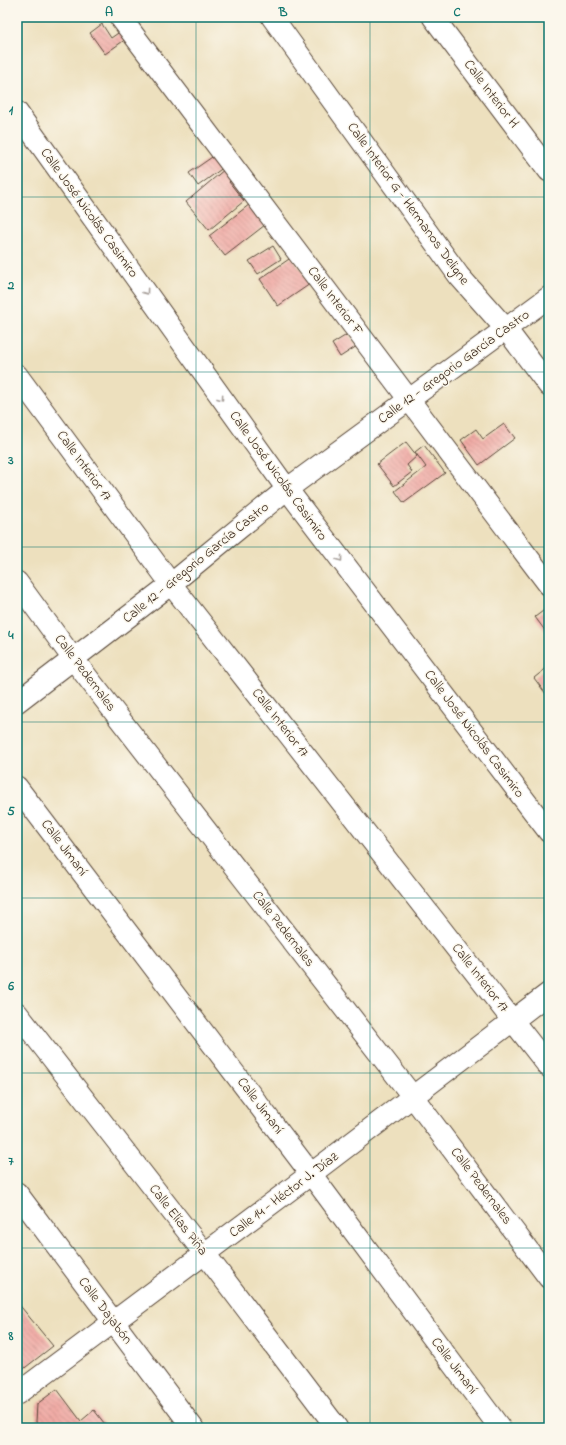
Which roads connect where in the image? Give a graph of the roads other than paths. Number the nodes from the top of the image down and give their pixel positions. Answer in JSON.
{"nodes":[{"id":1,"x":120,"y":17,"type":"edge"},
{"id":2,"x":272,"y":17,"type":"edge"},
{"id":3,"x":433,"y":17,"type":"edge"},
{"id":4,"x":17,"y":112,"type":"edge"},
{"id":5,"x":549,"y":171,"type":"edge"},
{"id":6,"x":549,"y":297,"type":"edge"},
{"id":7,"x":506,"y":329,"type":"junction"},
{"id":8,"x":17,"y":375,"type":"edge"},
{"id":9,"x":549,"y":386,"type":"edge"},
{"id":10,"x":409,"y":400,"type":"junction"},
{"id":11,"x":287,"y":489,"type":"junction"},
{"id":12,"x":17,"y":582,"type":"edge"},
{"id":13,"x":171,"y":584,"type":"junction"},
{"id":14,"x":549,"y":585,"type":"edge"},
{"id":15,"x":74,"y":660,"type":"junction"},
{"id":16,"x":17,"y":702,"type":"edge"},
{"id":17,"x":17,"y":787,"type":"edge"},
{"id":18,"x":549,"y":832,"type":"edge"},
{"id":19,"x":549,"y":994,"type":"edge"},
{"id":20,"x":17,"y":1013,"type":"edge"},
{"id":21,"x":514,"y":1021,"type":"junction"},
{"id":22,"x":549,"y":1067,"type":"edge"},
{"id":23,"x":414,"y":1097,"type":"junction"},
{"id":24,"x":311,"y":1174,"type":"junction"},
{"id":25,"x":17,"y":1193,"type":"edge"},
{"id":26,"x":205,"y":1254,"type":"junction"},
{"id":27,"x":549,"y":1278,"type":"edge"},
{"id":28,"x":114,"y":1322,"type":"junction"},
{"id":29,"x":17,"y":1394,"type":"edge"},
{"id":30,"x":193,"y":1428,"type":"edge"},
{"id":31,"x":337,"y":1428,"type":"edge"},
{"id":32,"x":500,"y":1428,"type":"edge"}],
"edges":[{"from":1,"to":10,"type":"street","name":"Calle Interior F"},
{"from":2,"to":7,"type":"street","name":"Calle Interior G - Hermanos Deligne"},
{"from":3,"to":5,"type":"street","name":"Calle Interior H"},
{"from":4,"to":11,"type":"street","name":"Calle José Nicolás Casimiro","one_way":true},
{"from":6,"to":7,"type":"street","name":"Calle 12 - Gregorio García Castro"},
{"from":7,"to":9,"type":"street","name":"Calle Interior G - Hermanos Deligne"},
{"from":7,"to":10,"type":"street","name":"Calle 12 - Gregorio García Castro"},
{"from":8,"to":13,"type":"street","name":"Calle Interior 17"},
{"from":10,"to":11,"type":"street","name":"Calle 12 - Gregorio García Castro"},
{"from":10,"to":14,"type":"street","name":"Calle Interior F"},
{"from":11,"to":13,"type":"street","name":"Calle 12 - Gregorio García Castro"},
{"from":11,"to":18,"type":"street","name":"Calle José Nicolás Casimiro","one_way":true},
{"from":12,"to":15,"type":"street","name":"Calle Pedernales"},
{"from":13,"to":15,"type":"street","name":"Calle 12 - Gregorio García Castro"},
{"from":13,"to":21,"type":"street","name":"Calle Interior 17"},
{"from":15,"to":16,"type":"street","name":"Calle 12 - Gregorio García Castro"},
{"from":15,"to":23,"type":"street","name":"Calle Pedernales"},
{"from":17,"to":24,"type":"street","name":"Calle Jimaní"},
{"from":19,"to":21,"type":"street","name":"Calle 14 - Héctor J. Díaz"},
{"from":20,"to":26,"type":"street","name":"Calle Elías Piña"},
{"from":21,"to":22,"type":"street","name":"Calle Interior 17"},
{"from":21,"to":23,"type":"street","name":"Calle 14 - Héctor J. Díaz"},
{"from":23,"to":24,"type":"street","name":"Calle 14 - Héctor J. Díaz"},
{"from":23,"to":27,"type":"street","name":"Calle Pedernales"},
{"from":24,"to":26,"type":"street","name":"Calle 14 - Héctor J. Díaz"},
{"from":24,"to":32,"type":"street","name":"Calle Jimaní"},
{"from":25,"to":28,"type":"street","name":"Calle Dajabón"},
{"from":26,"to":28,"type":"street","name":"Calle 14 - Héctor J. Díaz"},
{"from":26,"to":31,"type":"street","name":"Calle Elías Piña"},
{"from":28,"to":29,"type":"street","name":"Calle 14 - Héctor J. Díaz"},
{"from":28,"to":30,"type":"street","name":"Calle Dajabón"}]}
